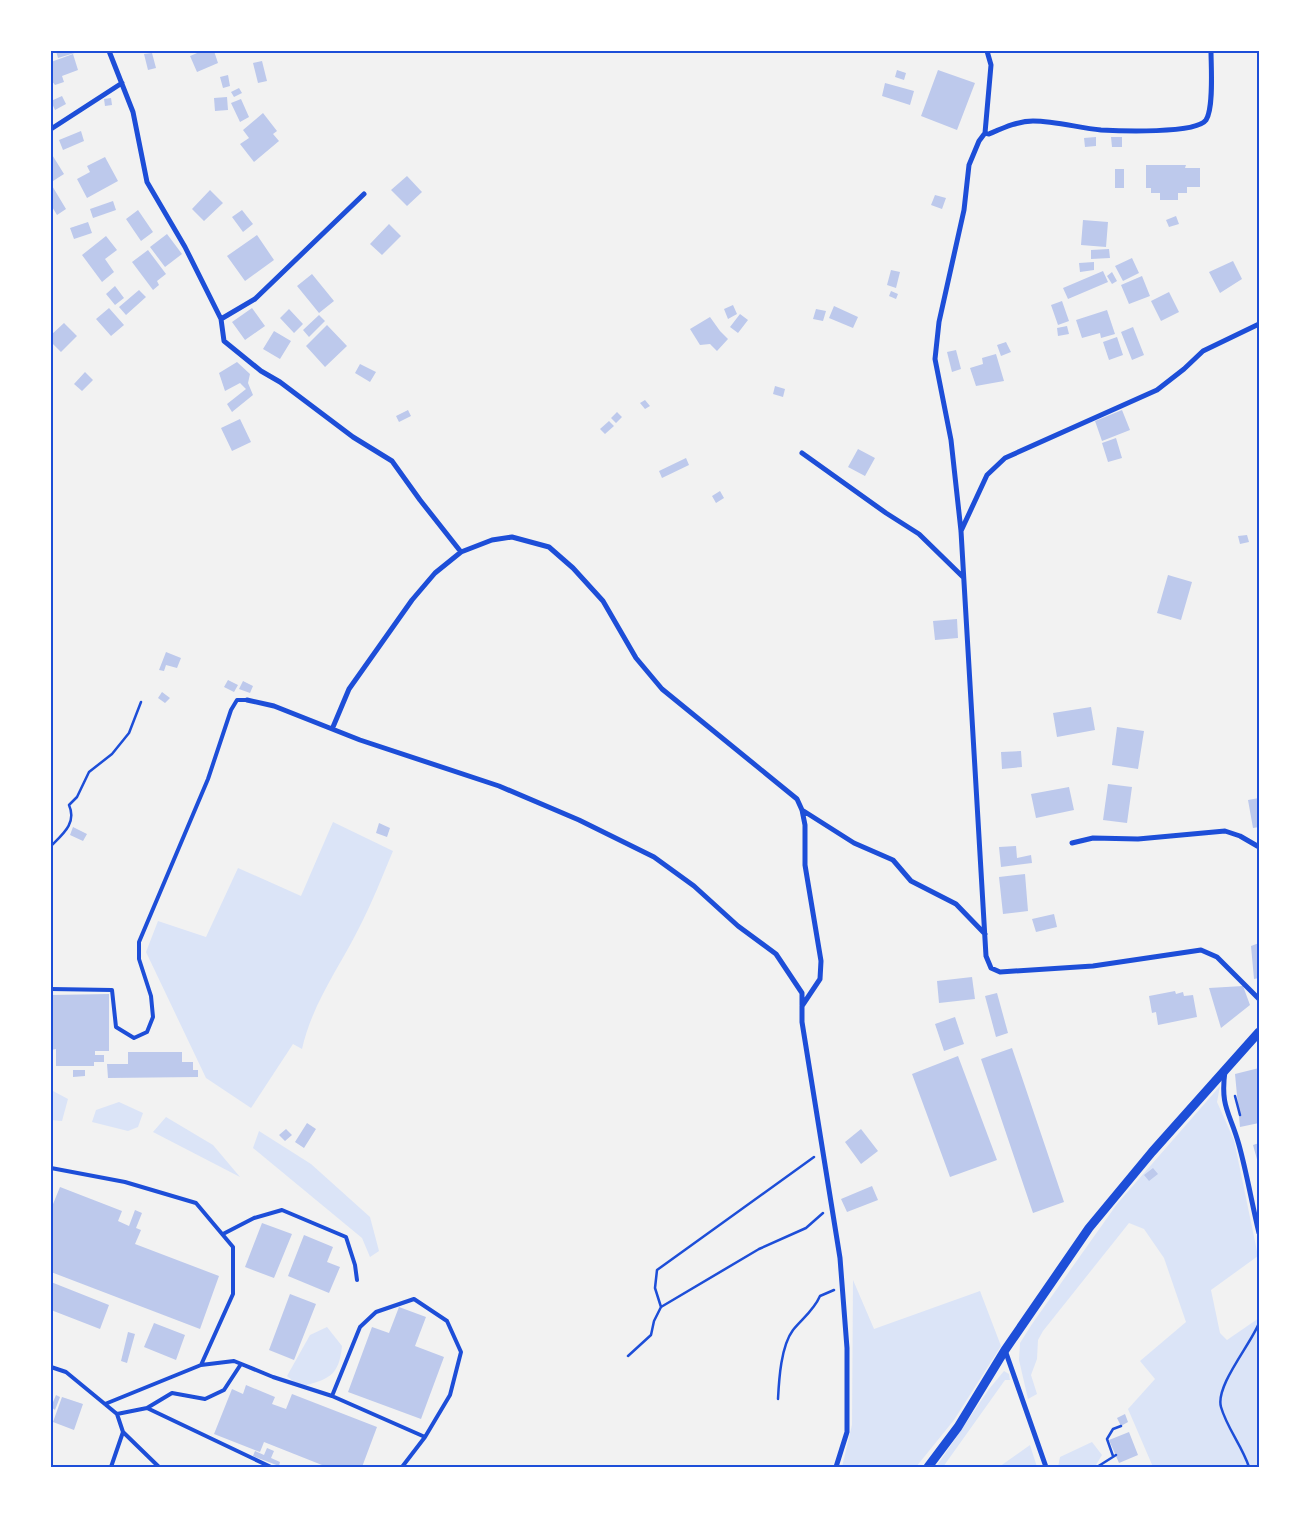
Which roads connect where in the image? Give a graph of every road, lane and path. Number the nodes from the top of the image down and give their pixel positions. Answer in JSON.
{"nodes":[{"id":1,"x":109,"y":51,"type":"edge"},
{"id":2,"x":987,"y":51,"type":"edge"},
{"id":3,"x":1212,"y":51,"type":"edge"},
{"id":4,"x":122,"y":83,"type":"junction"},
{"id":5,"x":51,"y":129,"type":"edge"},
{"id":6,"x":985,"y":133,"type":"junction"},
{"id":7,"x":364,"y":194,"type":"dead end"},
{"id":8,"x":221,"y":319,"type":"junction"},
{"id":9,"x":1259,"y":324,"type":"edge"},
{"id":10,"x":802,"y":453,"type":"dead end"},
{"id":11,"x":961,"y":531,"type":"junction"},
{"id":12,"x":461,"y":552,"type":"junction"},
{"id":13,"x":964,"y":577,"type":"junction"},
{"id":14,"x":247,"y":700,"type":"joint"},
{"id":15,"x":141,"y":702,"type":"dead end"},
{"id":16,"x":333,"y":728,"type":"junction"},
{"id":17,"x":802,"y":810,"type":"junction"},
{"id":18,"x":1072,"y":842,"type":"dead end"},
{"id":19,"x":51,"y":846,"type":"edge"},
{"id":20,"x":1259,"y":847,"type":"edge"},
{"id":21,"x":985,"y":934,"type":"junction"},
{"id":22,"x":51,"y":989,"type":"edge"},
{"id":23,"x":1259,"y":999,"type":"edge"},
{"id":24,"x":802,"y":1006,"type":"junction"},
{"id":25,"x":1259,"y":1032,"type":"edge"},
{"id":26,"x":1225,"y":1070,"type":"junction"},
{"id":27,"x":823,"y":1150,"type":"junction"},
{"id":28,"x":51,"y":1168,"type":"edge"},
{"id":29,"x":832,"y":1204,"type":"junction"},
{"id":30,"x":1259,"y":1232,"type":"edge"},
{"id":31,"x":223,"y":1234,"type":"junction"},
{"id":32,"x":357,"y":1280,"type":"dead end"},
{"id":33,"x":842,"y":1286,"type":"junction"},
{"id":34,"x":661,"y":1307,"type":"junction"},
{"id":35,"x":1259,"y":1323,"type":"edge"},
{"id":36,"x":1005,"y":1350,"type":"junction"},
{"id":37,"x":628,"y":1356,"type":"dead end"},
{"id":38,"x":241,"y":1364,"type":"junction"},
{"id":39,"x":201,"y":1365,"type":"junction"},
{"id":40,"x":51,"y":1367,"type":"edge"},
{"id":41,"x":332,"y":1396,"type":"junction"},
{"id":42,"x":778,"y":1399,"type":"dead end"},
{"id":43,"x":105,"y":1404,"type":"junction"},
{"id":44,"x":147,"y":1408,"type":"junction"},
{"id":45,"x":117,"y":1414,"type":"junction"},
{"id":46,"x":1121,"y":1426,"type":"dead end"},
{"id":47,"x":123,"y":1432,"type":"junction"},
{"id":48,"x":425,"y":1437,"type":"junction"},
{"id":49,"x":111,"y":1467,"type":"edge"},
{"id":50,"x":159,"y":1467,"type":"edge"},
{"id":51,"x":271,"y":1467,"type":"edge"},
{"id":52,"x":402,"y":1467,"type":"edge"},
{"id":53,"x":836,"y":1467,"type":"edge"},
{"id":54,"x":928,"y":1467,"type":"edge"},
{"id":55,"x":1046,"y":1467,"type":"edge"},
{"id":56,"x":1097,"y":1467,"type":"edge"},
{"id":57,"x":1249,"y":1467,"type":"edge"}],
"edges":[{"from":1,"to":4,"type":"street"},
{"from":2,"to":6,"type":"street"},
{"from":3,"to":6,"type":"street"},
{"from":4,"to":5,"type":"street"},
{"from":4,"to":8,"type":"street"},
{"from":6,"to":11,"type":"street"},
{"from":7,"to":8,"type":"street"},
{"from":8,"to":12,"type":"street"},
{"from":9,"to":11,"type":"street"},
{"from":10,"to":13,"type":"street"},
{"from":11,"to":13,"type":"street"},
{"from":12,"to":16,"type":"street"},
{"from":12,"to":17,"type":"street"},
{"from":13,"to":21,"type":"street"},
{"from":14,"to":16,"type":"street"},
{"from":14,"to":22,"type":"lane"},
{"from":15,"to":19,"type":"path"},
{"from":16,"to":24,"type":"street"},
{"from":17,"to":21,"type":"street"},
{"from":17,"to":24,"type":"street"},
{"from":18,"to":20,"type":"street"},
{"from":21,"to":23,"type":"street"},
{"from":24,"to":27,"type":"street"},
{"from":25,"to":26,"type":"street"},
{"from":26,"to":30,"type":"street"},
{"from":26,"to":36,"type":"street"},
{"from":27,"to":29,"type":"street"},
{"from":27,"to":34,"type":"path"},
{"from":28,"to":31,"type":"lane"},
{"from":29,"to":33,"type":"street"},
{"from":29,"to":34,"type":"path"},
{"from":31,"to":32,"type":"lane"},
{"from":31,"to":39,"type":"lane"},
{"from":33,"to":42,"type":"path"},
{"from":33,"to":53,"type":"street"},
{"from":34,"to":37,"type":"path"},
{"from":35,"to":57,"type":"path"},
{"from":36,"to":54,"type":"street"},
{"from":36,"to":55,"type":"street"},
{"from":38,"to":39,"type":"lane"},
{"from":38,"to":41,"type":"lane"},
{"from":38,"to":44,"type":"lane"},
{"from":39,"to":43,"type":"lane"},
{"from":40,"to":43,"type":"lane"},
{"from":41,"to":48,"type":"lane"},
{"from":41,"to":48,"type":"lane"},
{"from":43,"to":45,"type":"lane"},
{"from":44,"to":45,"type":"lane"},
{"from":44,"to":51,"type":"lane"},
{"from":45,"to":47,"type":"lane"},
{"from":46,"to":56,"type":"path"},
{"from":47,"to":49,"type":"lane"},
{"from":47,"to":50,"type":"lane"},
{"from":48,"to":52,"type":"lane"}]}
